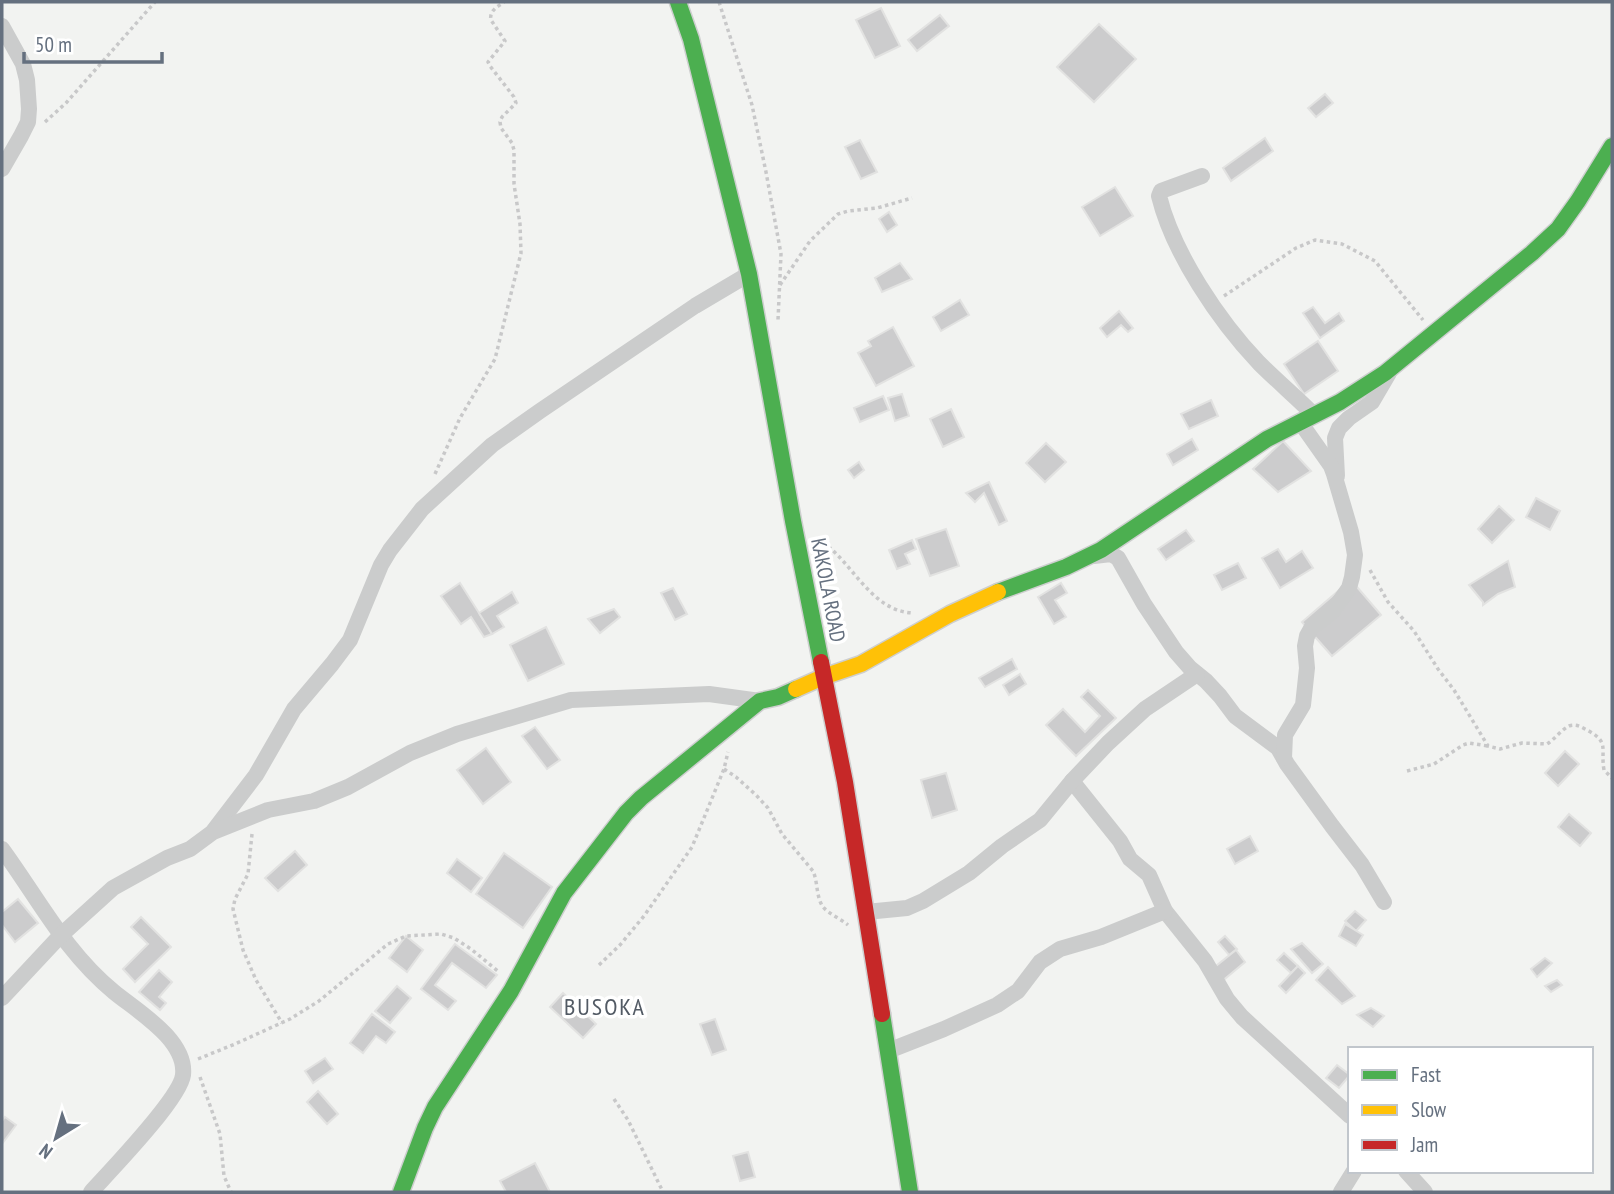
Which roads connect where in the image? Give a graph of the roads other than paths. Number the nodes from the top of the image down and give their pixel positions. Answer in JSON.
{"nodes":[{"id":1,"x":678,"y":2,"type":"edge"},
{"id":2,"x":2,"y":26,"type":"edge"},
{"id":3,"x":1612,"y":146,"type":"edge"},
{"id":4,"x":2,"y":169,"type":"edge"},
{"id":5,"x":1202,"y":176,"type":"dead end"},
{"id":6,"x":749,"y":275,"type":"junction"},
{"id":7,"x":1392,"y":367,"type":"junction"},
{"id":8,"x":1307,"y":419,"type":"junction"},
{"id":9,"x":1338,"y":485,"type":"junction"},
{"id":10,"x":1088,"y":556,"type":"junction"},
{"id":11,"x":1197,"y":674,"type":"junction"},
{"id":12,"x":823,"y":677,"type":"junction"},
{"id":13,"x":761,"y":701,"type":"junction"},
{"id":14,"x":1284,"y":758,"type":"junction"},
{"id":15,"x":1072,"y":781,"type":"junction"},
{"id":16,"x":212,"y":832,"type":"junction"},
{"id":17,"x":2,"y":849,"type":"edge"},
{"id":18,"x":1384,"y":902,"type":"dead end"},
{"id":19,"x":1165,"y":911,"type":"junction"},
{"id":20,"x":866,"y":912,"type":"junction"},
{"id":21,"x":60,"y":936,"type":"junction"},
{"id":22,"x":2,"y":998,"type":"edge"},
{"id":23,"x":888,"y":1051,"type":"junction"},
{"id":24,"x":1348,"y":1114,"type":"edge"},
{"id":25,"x":1353,"y":1173,"type":"edge"},
{"id":26,"x":1408,"y":1173,"type":"edge"},
{"id":27,"x":102,"y":1186,"type":"edge"},
{"id":28,"x":90,"y":1192,"type":"edge"},
{"id":29,"x":401,"y":1192,"type":"edge"},
{"id":30,"x":910,"y":1192,"type":"edge"},
{"id":31,"x":1340,"y":1192,"type":"edge"},
{"id":32,"x":1425,"y":1192,"type":"edge"}],
"edges":[{"from":1,"to":6,"type":"street","name":"KAKOLA ROAD"},
{"from":2,"to":4,"type":"street"},
{"from":3,"to":7,"type":"street"},
{"from":5,"to":8,"type":"street"},
{"from":6,"to":12,"type":"street","name":"KAKOLA ROAD"},
{"from":6,"to":16,"type":"street"},
{"from":7,"to":8,"type":"street"},
{"from":7,"to":9,"type":"street"},
{"from":8,"to":9,"type":"street"},
{"from":8,"to":10,"type":"street"},
{"from":9,"to":14,"type":"street"},
{"from":10,"to":11,"type":"street"},
{"from":10,"to":12,"type":"street"},
{"from":11,"to":14,"type":"street"},
{"from":11,"to":15,"type":"street"},
{"from":12,"to":13,"type":"street"},
{"from":12,"to":20,"type":"street","name":"KAKOLA ROAD"},
{"from":13,"to":16,"type":"street"},
{"from":13,"to":29,"type":"street"},
{"from":14,"to":18,"type":"street"},
{"from":15,"to":19,"type":"street"},
{"from":15,"to":20,"type":"street"},
{"from":16,"to":21,"type":"street"},
{"from":17,"to":21,"type":"street"},
{"from":19,"to":23,"type":"street"},
{"from":19,"to":24,"type":"street"},
{"from":20,"to":23,"type":"street","name":"KAKOLA ROAD"},
{"from":21,"to":22,"type":"street"},
{"from":21,"to":27,"type":"street"},
{"from":23,"to":30,"type":"street","name":"KAKOLA ROAD"},
{"from":25,"to":31,"type":"street"},
{"from":26,"to":32,"type":"street"},
{"from":27,"to":28,"type":"street"}]}
